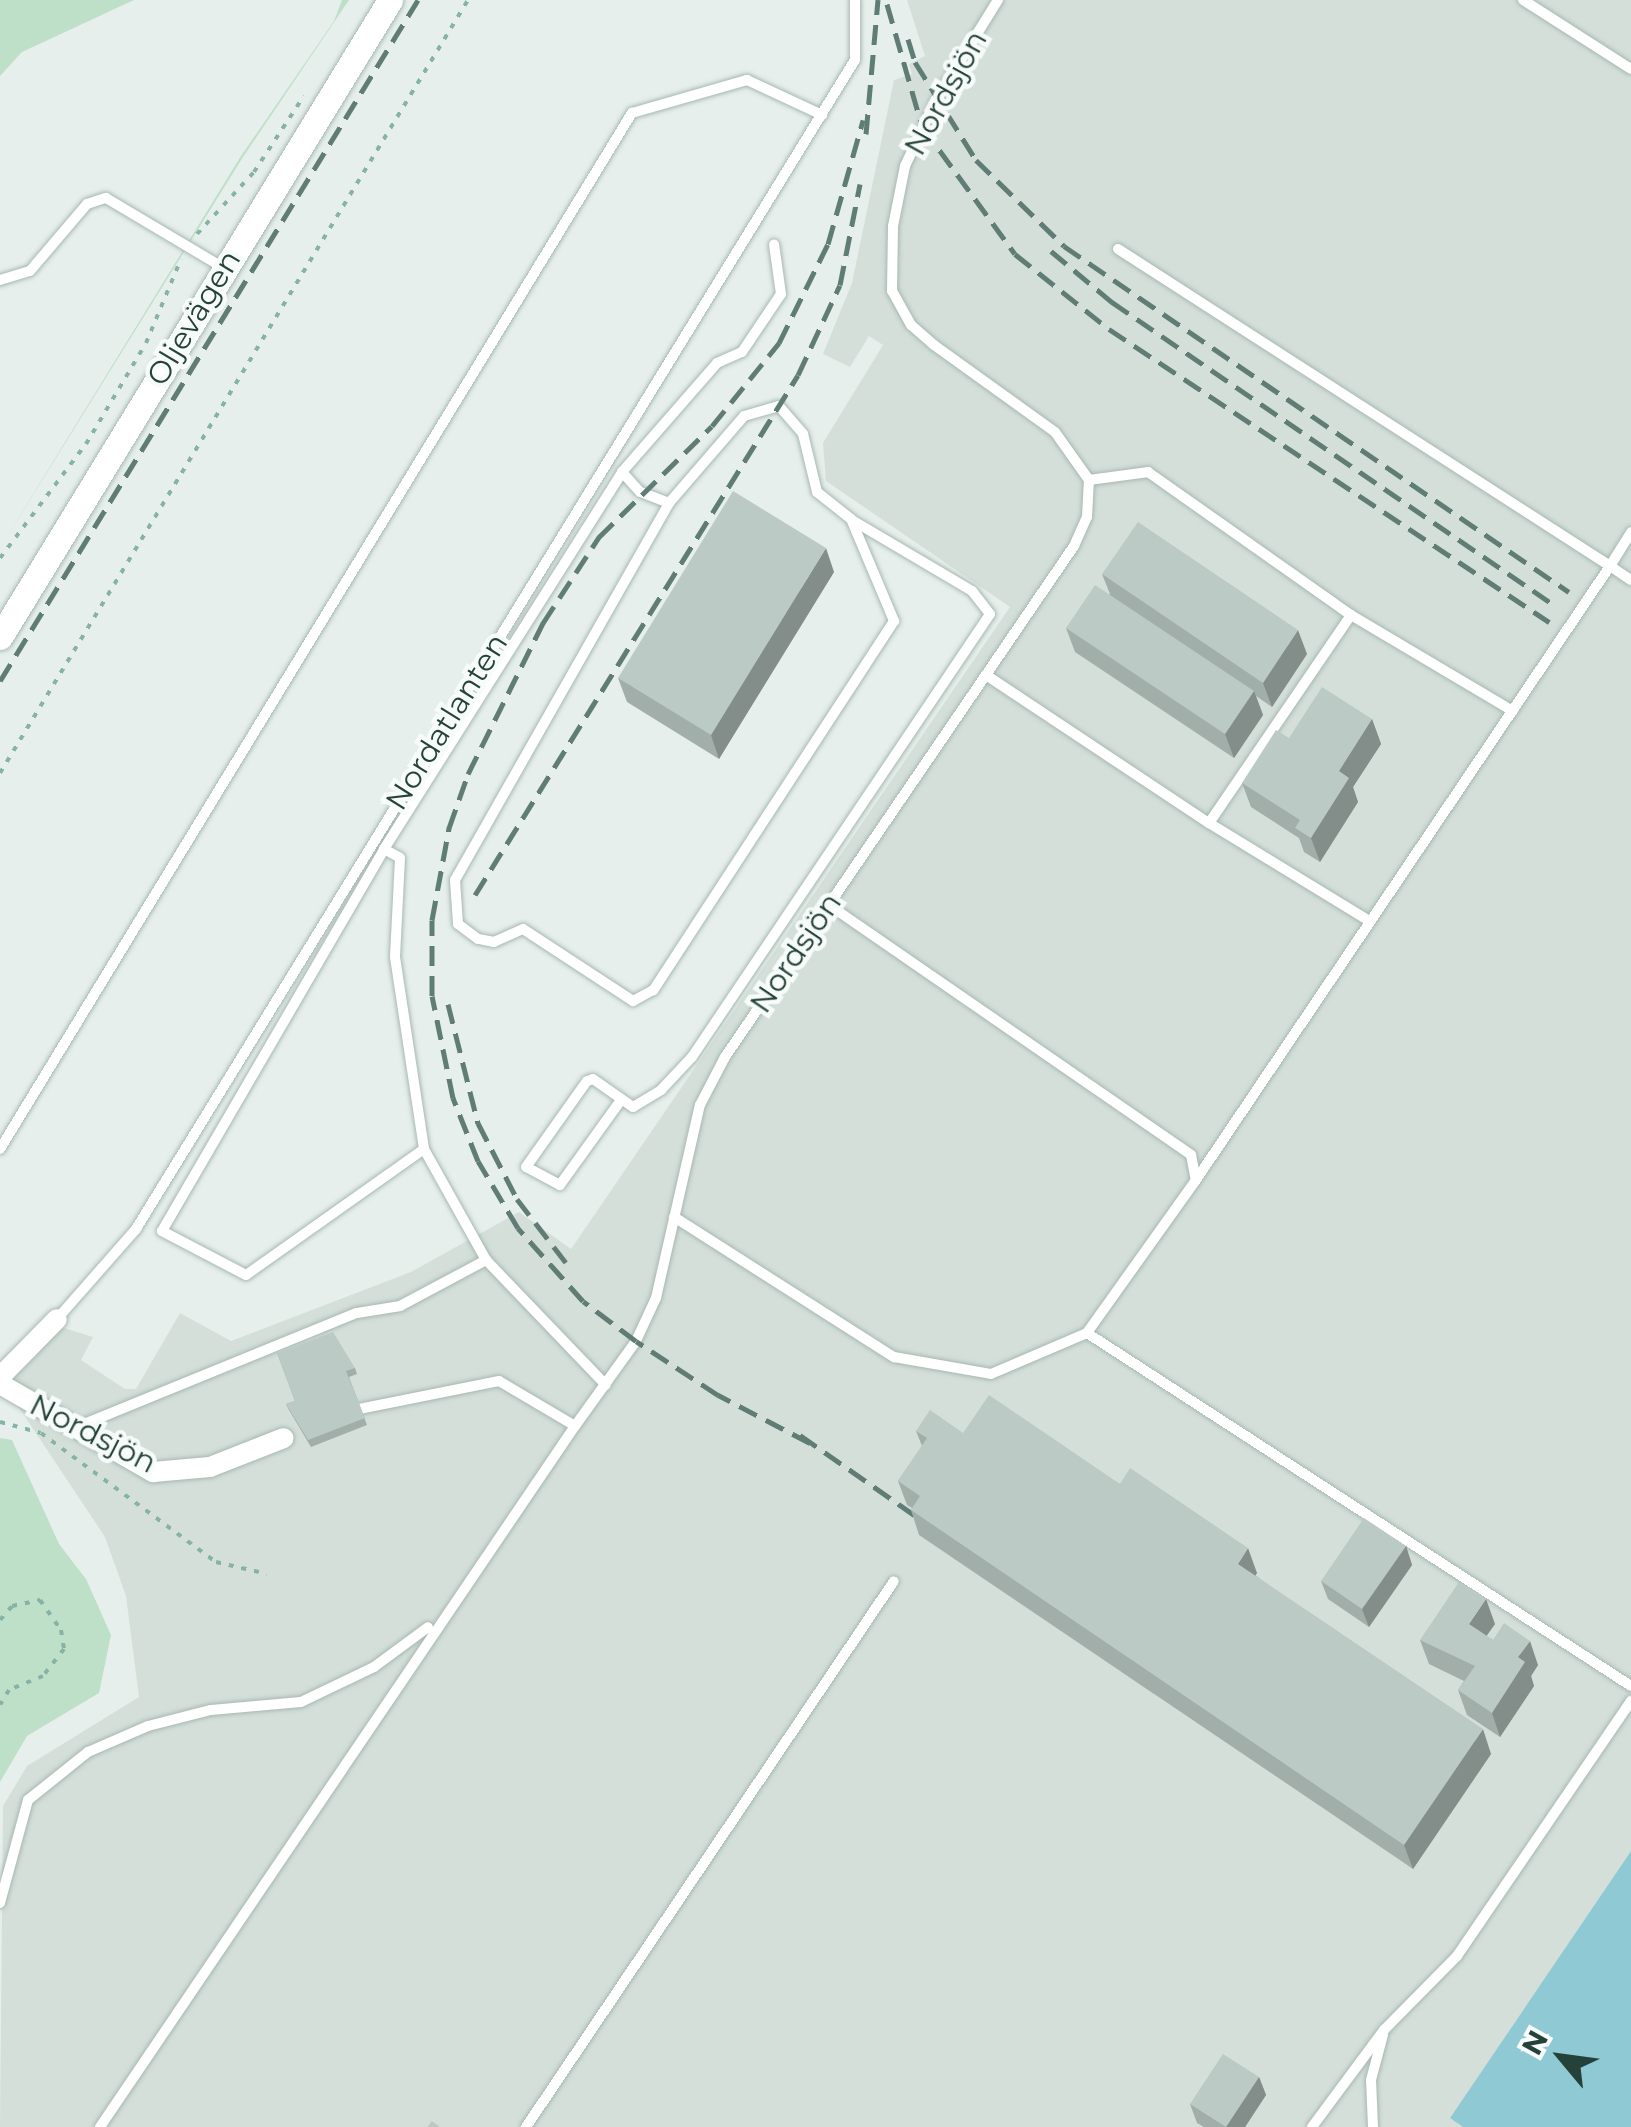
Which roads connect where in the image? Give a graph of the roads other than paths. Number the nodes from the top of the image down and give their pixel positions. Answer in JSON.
{"nodes":[{"id":1,"x":390,"y":0,"type":"edge"},
{"id":2,"x":855,"y":0,"type":"edge"},
{"id":3,"x":998,"y":0,"type":"edge"},
{"id":4,"x":1524,"y":0,"type":"edge"},
{"id":5,"x":1631,"y":69,"type":"edge"},
{"id":6,"x":822,"y":115,"type":"junction"},
{"id":7,"x":774,"y":244,"type":"dead end"},
{"id":8,"x":1118,"y":248,"type":"dead end"},
{"id":9,"x":224,"y":268,"type":"junction"},
{"id":10,"x":0,"y":280,"type":"edge"},
{"id":11,"x":622,"y":472,"type":"junction"},
{"id":12,"x":1089,"y":480,"type":"junction"},
{"id":13,"x":669,"y":503,"type":"junction"},
{"id":14,"x":852,"y":520,"type":"junction"},
{"id":15,"x":1631,"y":532,"type":"edge"},
{"id":16,"x":1610,"y":566,"type":"junction"},
{"id":17,"x":1631,"y":580,"type":"edge"},
{"id":18,"x":1352,"y":614,"type":"junction"},
{"id":19,"x":0,"y":636,"type":"edge"},
{"id":20,"x":986,"y":675,"type":"junction"},
{"id":21,"x":1513,"y":711,"type":"junction"},
{"id":22,"x":1210,"y":823,"type":"junction"},
{"id":23,"x":384,"y":848,"type":"junction"},
{"id":24,"x":829,"y":905,"type":"junction"},
{"id":25,"x":1368,"y":920,"type":"junction"},
{"id":26,"x":622,"y":1100,"type":"junction"},
{"id":27,"x":424,"y":1149,"type":"junction"},
{"id":28,"x":0,"y":1150,"type":"edge"},
{"id":29,"x":1213,"y":1154,"type":"junction"},
{"id":30,"x":1191,"y":1156,"type":"junction"},
{"id":31,"x":1196,"y":1180,"type":"junction"},
{"id":32,"x":674,"y":1217,"type":"junction"},
{"id":33,"x":486,"y":1260,"type":"junction"},
{"id":34,"x":57,"y":1318,"type":"joint"},
{"id":35,"x":1087,"y":1333,"type":"junction"},
{"id":36,"x":0,"y":1380,"type":"edge"},
{"id":37,"x":606,"y":1385,"type":"junction"},
{"id":38,"x":336,"y":1416,"type":"edge"},
{"id":39,"x":575,"y":1426,"type":"junction"},
{"id":40,"x":72,"y":1429,"type":"junction"},
{"id":41,"x":290,"y":1435,"type":"dead end"},
{"id":42,"x":894,"y":1581,"type":"dead end"},
{"id":43,"x":437,"y":1621,"type":"junction"},
{"id":44,"x":1631,"y":1686,"type":"edge"},
{"id":45,"x":1631,"y":1701,"type":"edge"},
{"id":46,"x":0,"y":1903,"type":"edge"},
{"id":47,"x":1384,"y":2030,"type":"junction"},
{"id":48,"x":100,"y":2127,"type":"edge"},
{"id":49,"x":526,"y":2127,"type":"edge"},
{"id":50,"x":1312,"y":2127,"type":"edge"},
{"id":51,"x":1374,"y":2127,"type":"edge"}],
"edges":[{"from":1,"to":9,"type":"street","name":"Oljevägen"},
{"from":2,"to":6,"type":"lane","name":"Nordatlanten"},
{"from":3,"to":12,"type":"lane","name":"Nordsjön"},
{"from":4,"to":5,"type":"lane"},
{"from":6,"to":28,"type":"lane"},
{"from":6,"to":34,"type":"lane","name":"Nordatlanten"},
{"from":7,"to":11,"type":"lane"},
{"from":8,"to":16,"type":"lane"},
{"from":9,"to":10,"type":"lane"},
{"from":9,"to":19,"type":"street","name":"Oljevägen"},
{"from":11,"to":13,"type":"lane"},
{"from":11,"to":23,"type":"lane"},
{"from":12,"to":18,"type":"lane"},
{"from":12,"to":20,"type":"lane","name":"Nordsjön"},
{"from":13,"to":14,"type":"lane"},
{"from":13,"to":14,"type":"lane"},
{"from":14,"to":26,"type":"lane"},
{"from":15,"to":16,"type":"lane"},
{"from":16,"to":17,"type":"lane"},
{"from":16,"to":21,"type":"lane"},
{"from":18,"to":21,"type":"lane"},
{"from":18,"to":22,"type":"lane"},
{"from":20,"to":22,"type":"lane"},
{"from":20,"to":24,"type":"lane","name":"Nordsjön"},
{"from":21,"to":25,"type":"lane"},
{"from":22,"to":25,"type":"lane"},
{"from":23,"to":27,"type":"lane"},
{"from":23,"to":27,"type":"lane"},
{"from":24,"to":30,"type":"lane"},
{"from":24,"to":32,"type":"lane","name":"Nordsjön"},
{"from":25,"to":29,"type":"lane"},
{"from":26,"to":26,"type":"lane"},
{"from":27,"to":33,"type":"lane"},
{"from":29,"to":30,"type":"lane"},
{"from":29,"to":31,"type":"lane"},
{"from":30,"to":31,"type":"lane"},
{"from":31,"to":35,"type":"lane"},
{"from":32,"to":35,"type":"lane"},
{"from":32,"to":37,"type":"lane","name":"Nordsjön"},
{"from":33,"to":37,"type":"lane"},
{"from":33,"to":40,"type":"lane"},
{"from":34,"to":36,"type":"street"},
{"from":35,"to":44,"type":"lane"},
{"from":36,"to":40,"type":"street","name":"Nordsjön"},
{"from":37,"to":39,"type":"lane","name":"Nordsjön"},
{"from":38,"to":39,"type":"lane"},
{"from":39,"to":43,"type":"lane","name":"Nordsjön"},
{"from":40,"to":41,"type":"street","name":"Nordsjön"},
{"from":42,"to":49,"type":"lane"},
{"from":43,"to":46,"type":"lane"},
{"from":43,"to":48,"type":"lane","name":"Nordsjön"},
{"from":45,"to":47,"type":"lane"},
{"from":47,"to":50,"type":"lane"},
{"from":47,"to":51,"type":"lane"}]}
